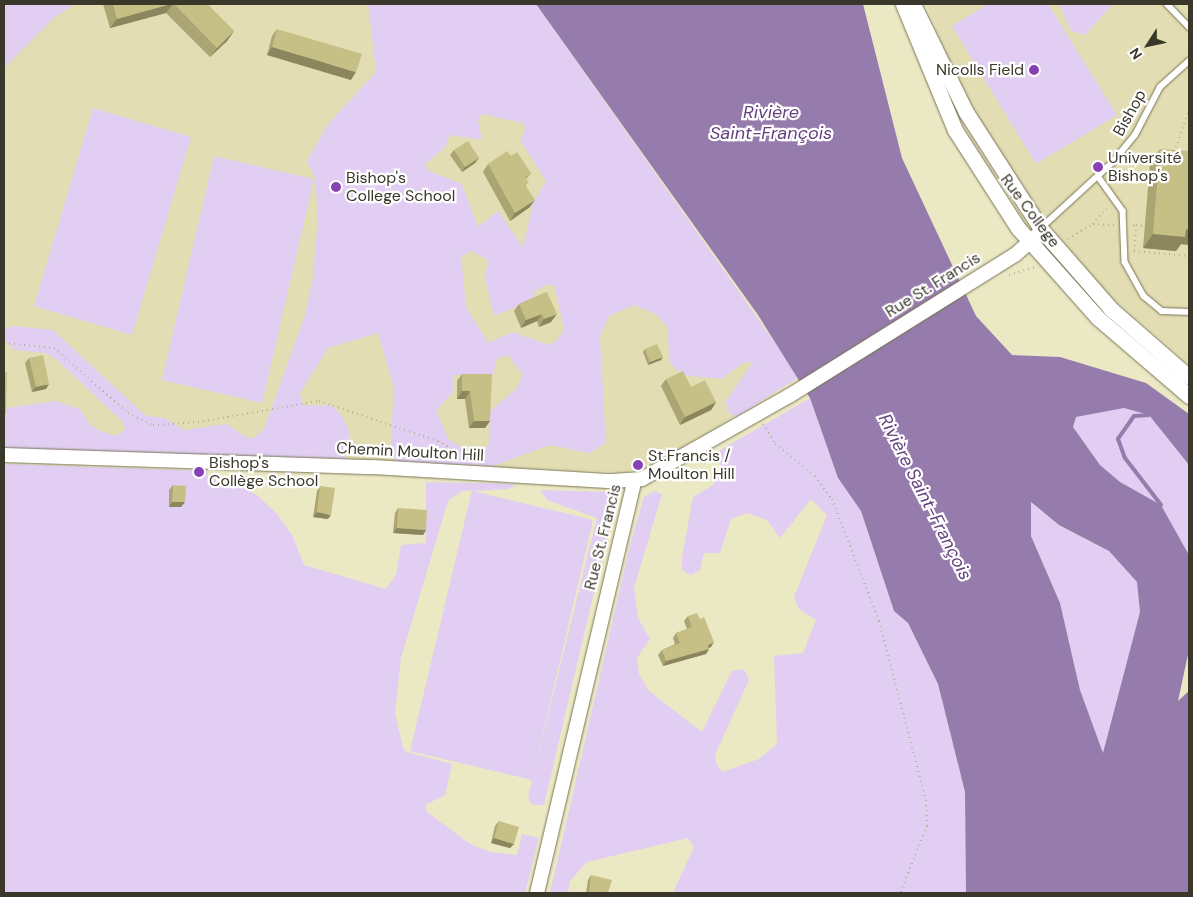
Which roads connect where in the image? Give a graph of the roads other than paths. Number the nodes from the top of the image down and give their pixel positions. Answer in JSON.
{"nodes":[{"id":1,"x":903,"y":4,"type":"edge"},
{"id":2,"x":913,"y":4,"type":"edge"},
{"id":3,"x":1167,"y":4,"type":"edge"},
{"id":4,"x":1189,"y":27,"type":"edge"},
{"id":5,"x":1189,"y":61,"type":"edge"},
{"id":6,"x":1098,"y":176,"type":"junction"},
{"id":7,"x":1041,"y":229,"type":"junction"},
{"id":8,"x":1030,"y":243,"type":"junction"},
{"id":9,"x":1189,"y":312,"type":"edge"},
{"id":10,"x":1189,"y":377,"type":"edge"},
{"id":11,"x":1189,"y":396,"type":"edge"},
{"id":12,"x":4,"y":456,"type":"edge"},
{"id":13,"x":635,"y":480,"type":"junction"},
{"id":14,"x":537,"y":893,"type":"edge"}],
"edges":[{"from":1,"to":8,"type":"main road","name":"Rue College"},
{"from":2,"to":7,"type":"main road","name":"Rue College"},
{"from":3,"to":4,"type":"lane"},
{"from":5,"to":6,"type":"lane","name":"Bishop"},
{"from":6,"to":7,"type":"lane","name":"Bishop"},
{"from":6,"to":9,"type":"lane"},
{"from":7,"to":8,"type":"street","name":"Rue St. Francis"},
{"from":7,"to":10,"type":"main road","name":"Rue College"},
{"from":8,"to":11,"type":"main road","name":"Rue College"},
{"from":8,"to":13,"type":"street","name":"Rue St. Francis"},
{"from":12,"to":13,"type":"street","name":"Chemin Moulton Hill"},
{"from":13,"to":14,"type":"street","name":"Rue St. Francis"}]}
